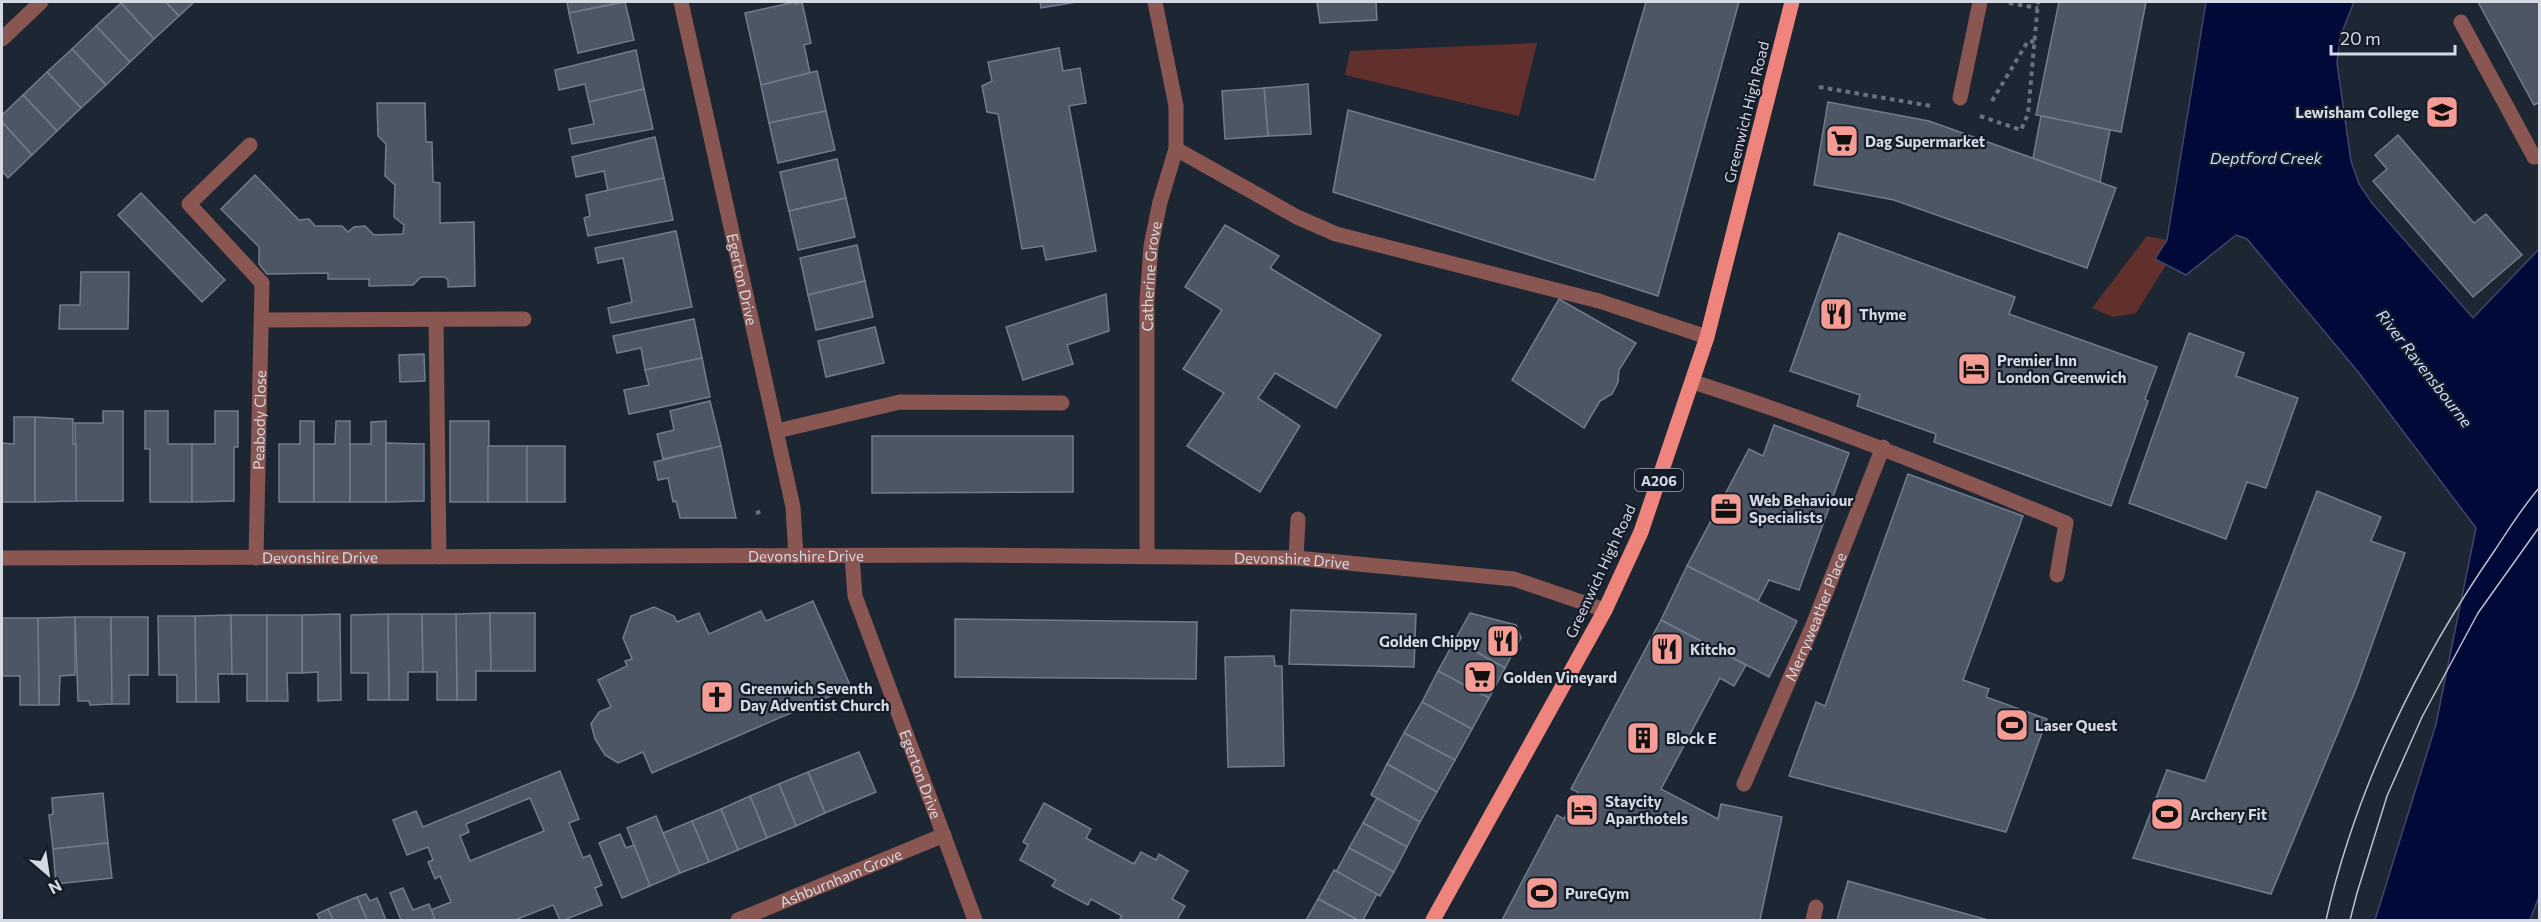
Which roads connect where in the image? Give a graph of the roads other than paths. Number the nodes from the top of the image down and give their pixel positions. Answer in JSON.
{"nodes":[{"id":1,"x":41,"y":2,"type":"edge"},
{"id":2,"x":681,"y":2,"type":"edge"},
{"id":3,"x":1155,"y":2,"type":"edge"},
{"id":4,"x":1792,"y":2,"type":"edge"},
{"id":5,"x":1980,"y":2,"type":"edge"},
{"id":6,"x":2462,"y":22,"type":"dead end"},
{"id":7,"x":2,"y":39,"type":"edge"},
{"id":8,"x":1960,"y":98,"type":"dead end"},
{"id":9,"x":250,"y":145,"type":"dead end"},
{"id":10,"x":1176,"y":149,"type":"junction"},
{"id":11,"x":2540,"y":156,"type":"edge"},
{"id":12,"x":262,"y":320,"type":"junction"},
{"id":13,"x":436,"y":320,"type":"junction"},
{"id":14,"x":524,"y":320,"type":"dead end"},
{"id":15,"x":1707,"y":337,"type":"junction"},
{"id":16,"x":1693,"y":382,"type":"junction"},
{"id":17,"x":1062,"y":403,"type":"dead end"},
{"id":18,"x":777,"y":430,"type":"junction"},
{"id":19,"x":1883,"y":447,"type":"junction"},
{"id":20,"x":1298,"y":519,"type":"dead end"},
{"id":21,"x":1146,"y":555,"type":"junction"},
{"id":22,"x":795,"y":556,"type":"junction"},
{"id":23,"x":852,"y":556,"type":"junction"},
{"id":24,"x":2,"y":558,"type":"edge"},
{"id":25,"x":256,"y":558,"type":"junction"},
{"id":26,"x":439,"y":558,"type":"junction"},
{"id":27,"x":1296,"y":558,"type":"junction"},
{"id":28,"x":2057,"y":575,"type":"dead end"},
{"id":29,"x":1605,"y":610,"type":"junction"},
{"id":30,"x":1744,"y":784,"type":"dead end"},
{"id":31,"x":944,"y":835,"type":"junction"},
{"id":32,"x":738,"y":921,"type":"edge"},
{"id":33,"x":975,"y":921,"type":"edge"},
{"id":34,"x":1433,"y":921,"type":"edge"}],
"edges":[{"from":1,"to":7,"type":"street"},
{"from":2,"to":18,"type":"street","name":"Egerton Drive"},
{"from":3,"to":10,"type":"street","name":"Catherine Grove"},
{"from":4,"to":15,"type":"main road","name":"Greenwich High Road","number":"A206"},
{"from":5,"to":8,"type":"street"},
{"from":6,"to":11,"type":"street"},
{"from":9,"to":12,"type":"street","name":"Peabody Close"},
{"from":10,"to":15,"type":"street"},
{"from":10,"to":21,"type":"street","name":"Catherine Grove"},
{"from":12,"to":13,"type":"street"},
{"from":12,"to":25,"type":"street","name":"Peabody Close"},
{"from":13,"to":14,"type":"street"},
{"from":13,"to":26,"type":"street"},
{"from":15,"to":16,"type":"main road","name":"Greenwich High Road","number":"A206"},
{"from":16,"to":19,"type":"street"},
{"from":16,"to":29,"type":"main road","name":"Greenwich High Road","number":"A206"},
{"from":17,"to":18,"type":"street"},
{"from":18,"to":22,"type":"street","name":"Egerton Drive"},
{"from":19,"to":28,"type":"street"},
{"from":19,"to":30,"type":"street","name":"Merryweather Place"},
{"from":20,"to":27,"type":"street"},
{"from":21,"to":23,"type":"street","name":"Devonshire Drive"},
{"from":21,"to":27,"type":"street","name":"Devonshire Drive"},
{"from":22,"to":23,"type":"street","name":"Devonshire Drive"},
{"from":22,"to":26,"type":"street","name":"Devonshire Drive"},
{"from":23,"to":31,"type":"street","name":"Egerton Drive"},
{"from":24,"to":25,"type":"street","name":"Devonshire Drive"},
{"from":25,"to":26,"type":"street","name":"Devonshire Drive"},
{"from":27,"to":29,"type":"street","name":"Devonshire Drive"},
{"from":29,"to":34,"type":"main road","name":"Greenwich High Road","number":"A206"},
{"from":31,"to":32,"type":"street","name":"Ashburnham Grove"},
{"from":31,"to":33,"type":"street","name":"Egerton Drive"}]}
